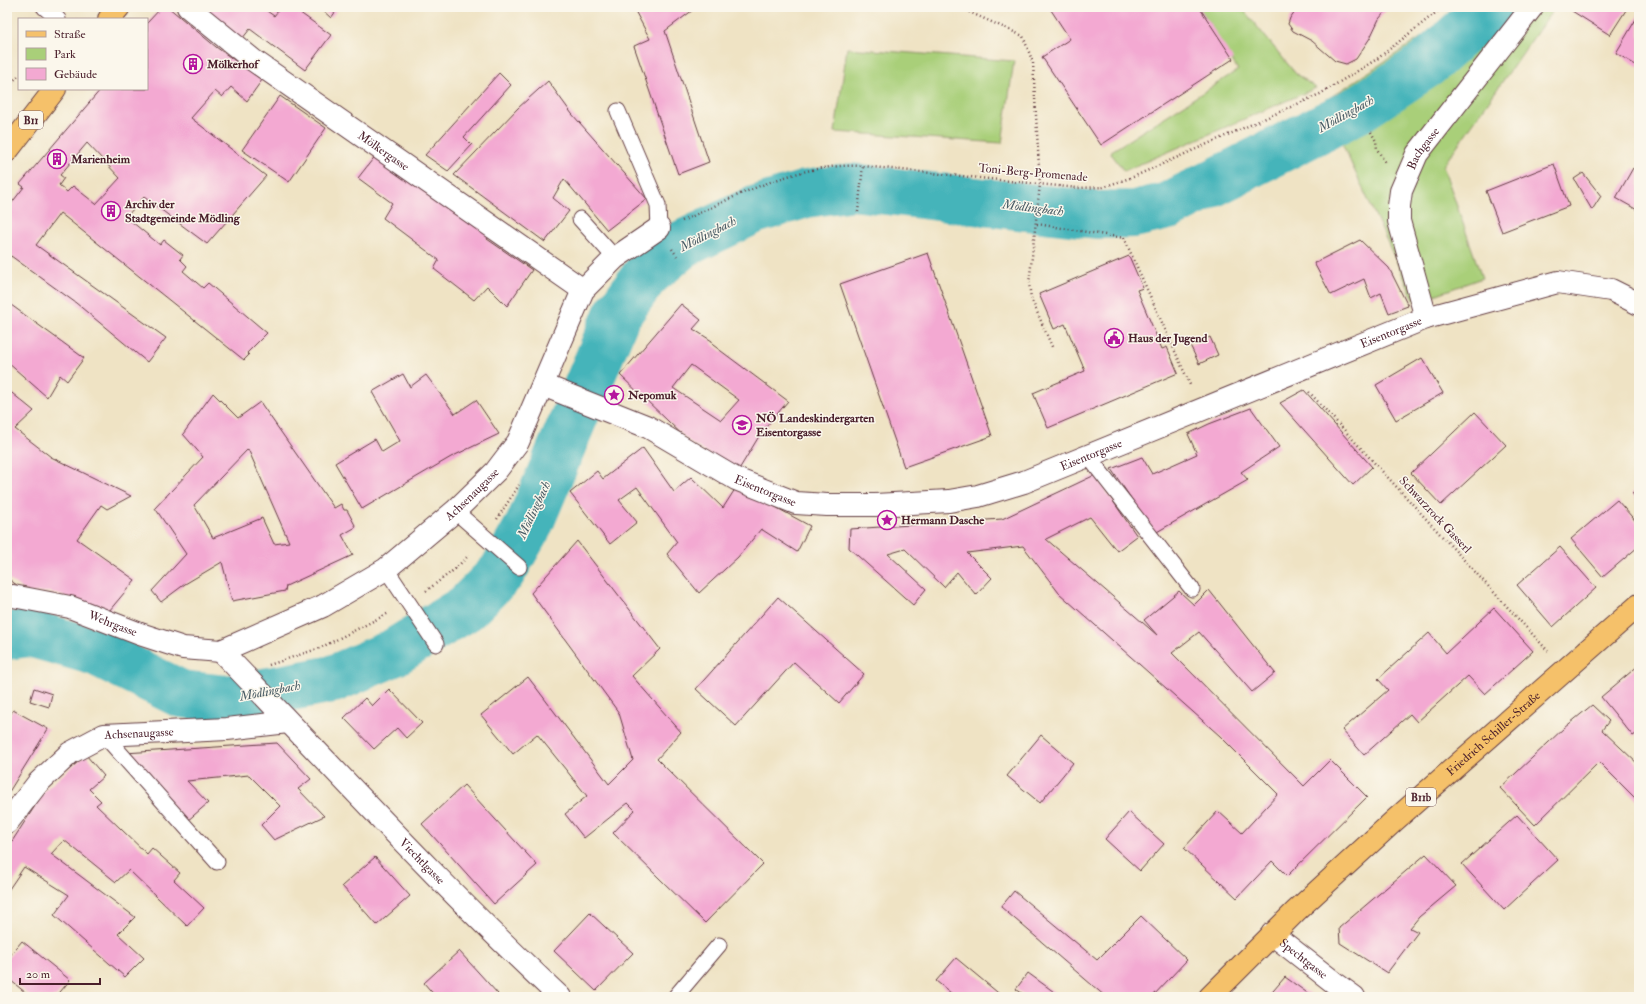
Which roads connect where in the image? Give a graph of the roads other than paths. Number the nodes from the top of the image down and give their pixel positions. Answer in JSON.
{"nodes":[{"id":1,"x":44,"y":7,"type":"edge"},
{"id":2,"x":119,"y":7,"type":"edge"},
{"id":3,"x":188,"y":7,"type":"edge"},
{"id":4,"x":1532,"y":7,"type":"edge"},
{"id":5,"x":57,"y":18,"type":"edge"},
{"id":6,"x":111,"y":18,"type":"edge"},
{"id":7,"x":54,"y":90,"type":"edge"},
{"id":8,"x":618,"y":111,"type":"dead end"},
{"id":9,"x":7,"y":151,"type":"edge"},
{"id":10,"x":580,"y":219,"type":"dead end"},
{"id":11,"x":659,"y":228,"type":"joint"},
{"id":12,"x":615,"y":258,"type":"junction"},
{"id":13,"x":583,"y":290,"type":"junction"},
{"id":14,"x":1639,"y":304,"type":"edge"},
{"id":15,"x":1426,"y":318,"type":"junction"},
{"id":16,"x":543,"y":385,"type":"junction"},
{"id":17,"x":1088,"y":456,"type":"junction"},
{"id":18,"x":455,"y":511,"type":"junction"},
{"id":19,"x":519,"y":568,"type":"dead end"},
{"id":20,"x":386,"y":569,"type":"junction"},
{"id":21,"x":1192,"y":589,"type":"dead end"},
{"id":22,"x":10,"y":594,"type":"edge"},
{"id":23,"x":1639,"y":605,"type":"edge"},
{"id":24,"x":436,"y":644,"type":"dead end"},
{"id":25,"x":221,"y":650,"type":"junction"},
{"id":26,"x":281,"y":714,"type":"junction"},
{"id":27,"x":104,"y":735,"type":"junction"},
{"id":28,"x":7,"y":823,"type":"edge"},
{"id":29,"x":217,"y":862,"type":"dead end"},
{"id":30,"x":1272,"y":934,"type":"junction"},
{"id":31,"x":719,"y":945,"type":"dead end"},
{"id":32,"x":560,"y":997,"type":"edge"},
{"id":33,"x":675,"y":997,"type":"edge"},
{"id":34,"x":1210,"y":997,"type":"edge"},
{"id":35,"x":1354,"y":997,"type":"edge"}],
"edges":[{"from":1,"to":5,"type":"lane"},
{"from":2,"to":6,"type":"main road"},
{"from":3,"to":13,"type":"street","name":"Mölkergasse"},
{"from":4,"to":15,"type":"street","name":"Bachgasse"},
{"from":7,"to":9,"type":"main road","number":"B11"},
{"from":8,"to":11,"type":"lane"},
{"from":10,"to":12,"type":"lane"},
{"from":11,"to":12,"type":"street","name":"Achsenaugasse"},
{"from":12,"to":13,"type":"street","name":"Achsenaugasse"},
{"from":13,"to":16,"type":"street","name":"Achsenaugasse"},
{"from":14,"to":15,"type":"street","name":"Eisentorgasse"},
{"from":15,"to":17,"type":"street","name":"Eisentorgasse"},
{"from":16,"to":17,"type":"street","name":"Eisentorgasse"},
{"from":16,"to":18,"type":"street","name":"Achsenaugasse"},
{"from":17,"to":21,"type":"lane"},
{"from":18,"to":19,"type":"lane"},
{"from":18,"to":20,"type":"street","name":"Achsenaugasse"},
{"from":20,"to":24,"type":"lane"},
{"from":20,"to":25,"type":"street","name":"Achsenaugasse"},
{"from":22,"to":25,"type":"street","name":"Wehrgasse"},
{"from":23,"to":30,"type":"main road","name":"Friedrich Schiller-Straße","number":"B11b"},
{"from":25,"to":26,"type":"street","name":"Viechtlgasse"},
{"from":26,"to":27,"type":"street","name":"Achsenaugasse"},
{"from":26,"to":32,"type":"street","name":"Viechtlgasse"},
{"from":27,"to":28,"type":"street","name":"Achsenaugasse"},
{"from":27,"to":29,"type":"lane"},
{"from":30,"to":34,"type":"main road","name":"Friedrich Schiller-Straße","number":"B11b"},
{"from":30,"to":35,"type":"street","name":"Spechtgasse"},
{"from":31,"to":33,"type":"lane"}]}
